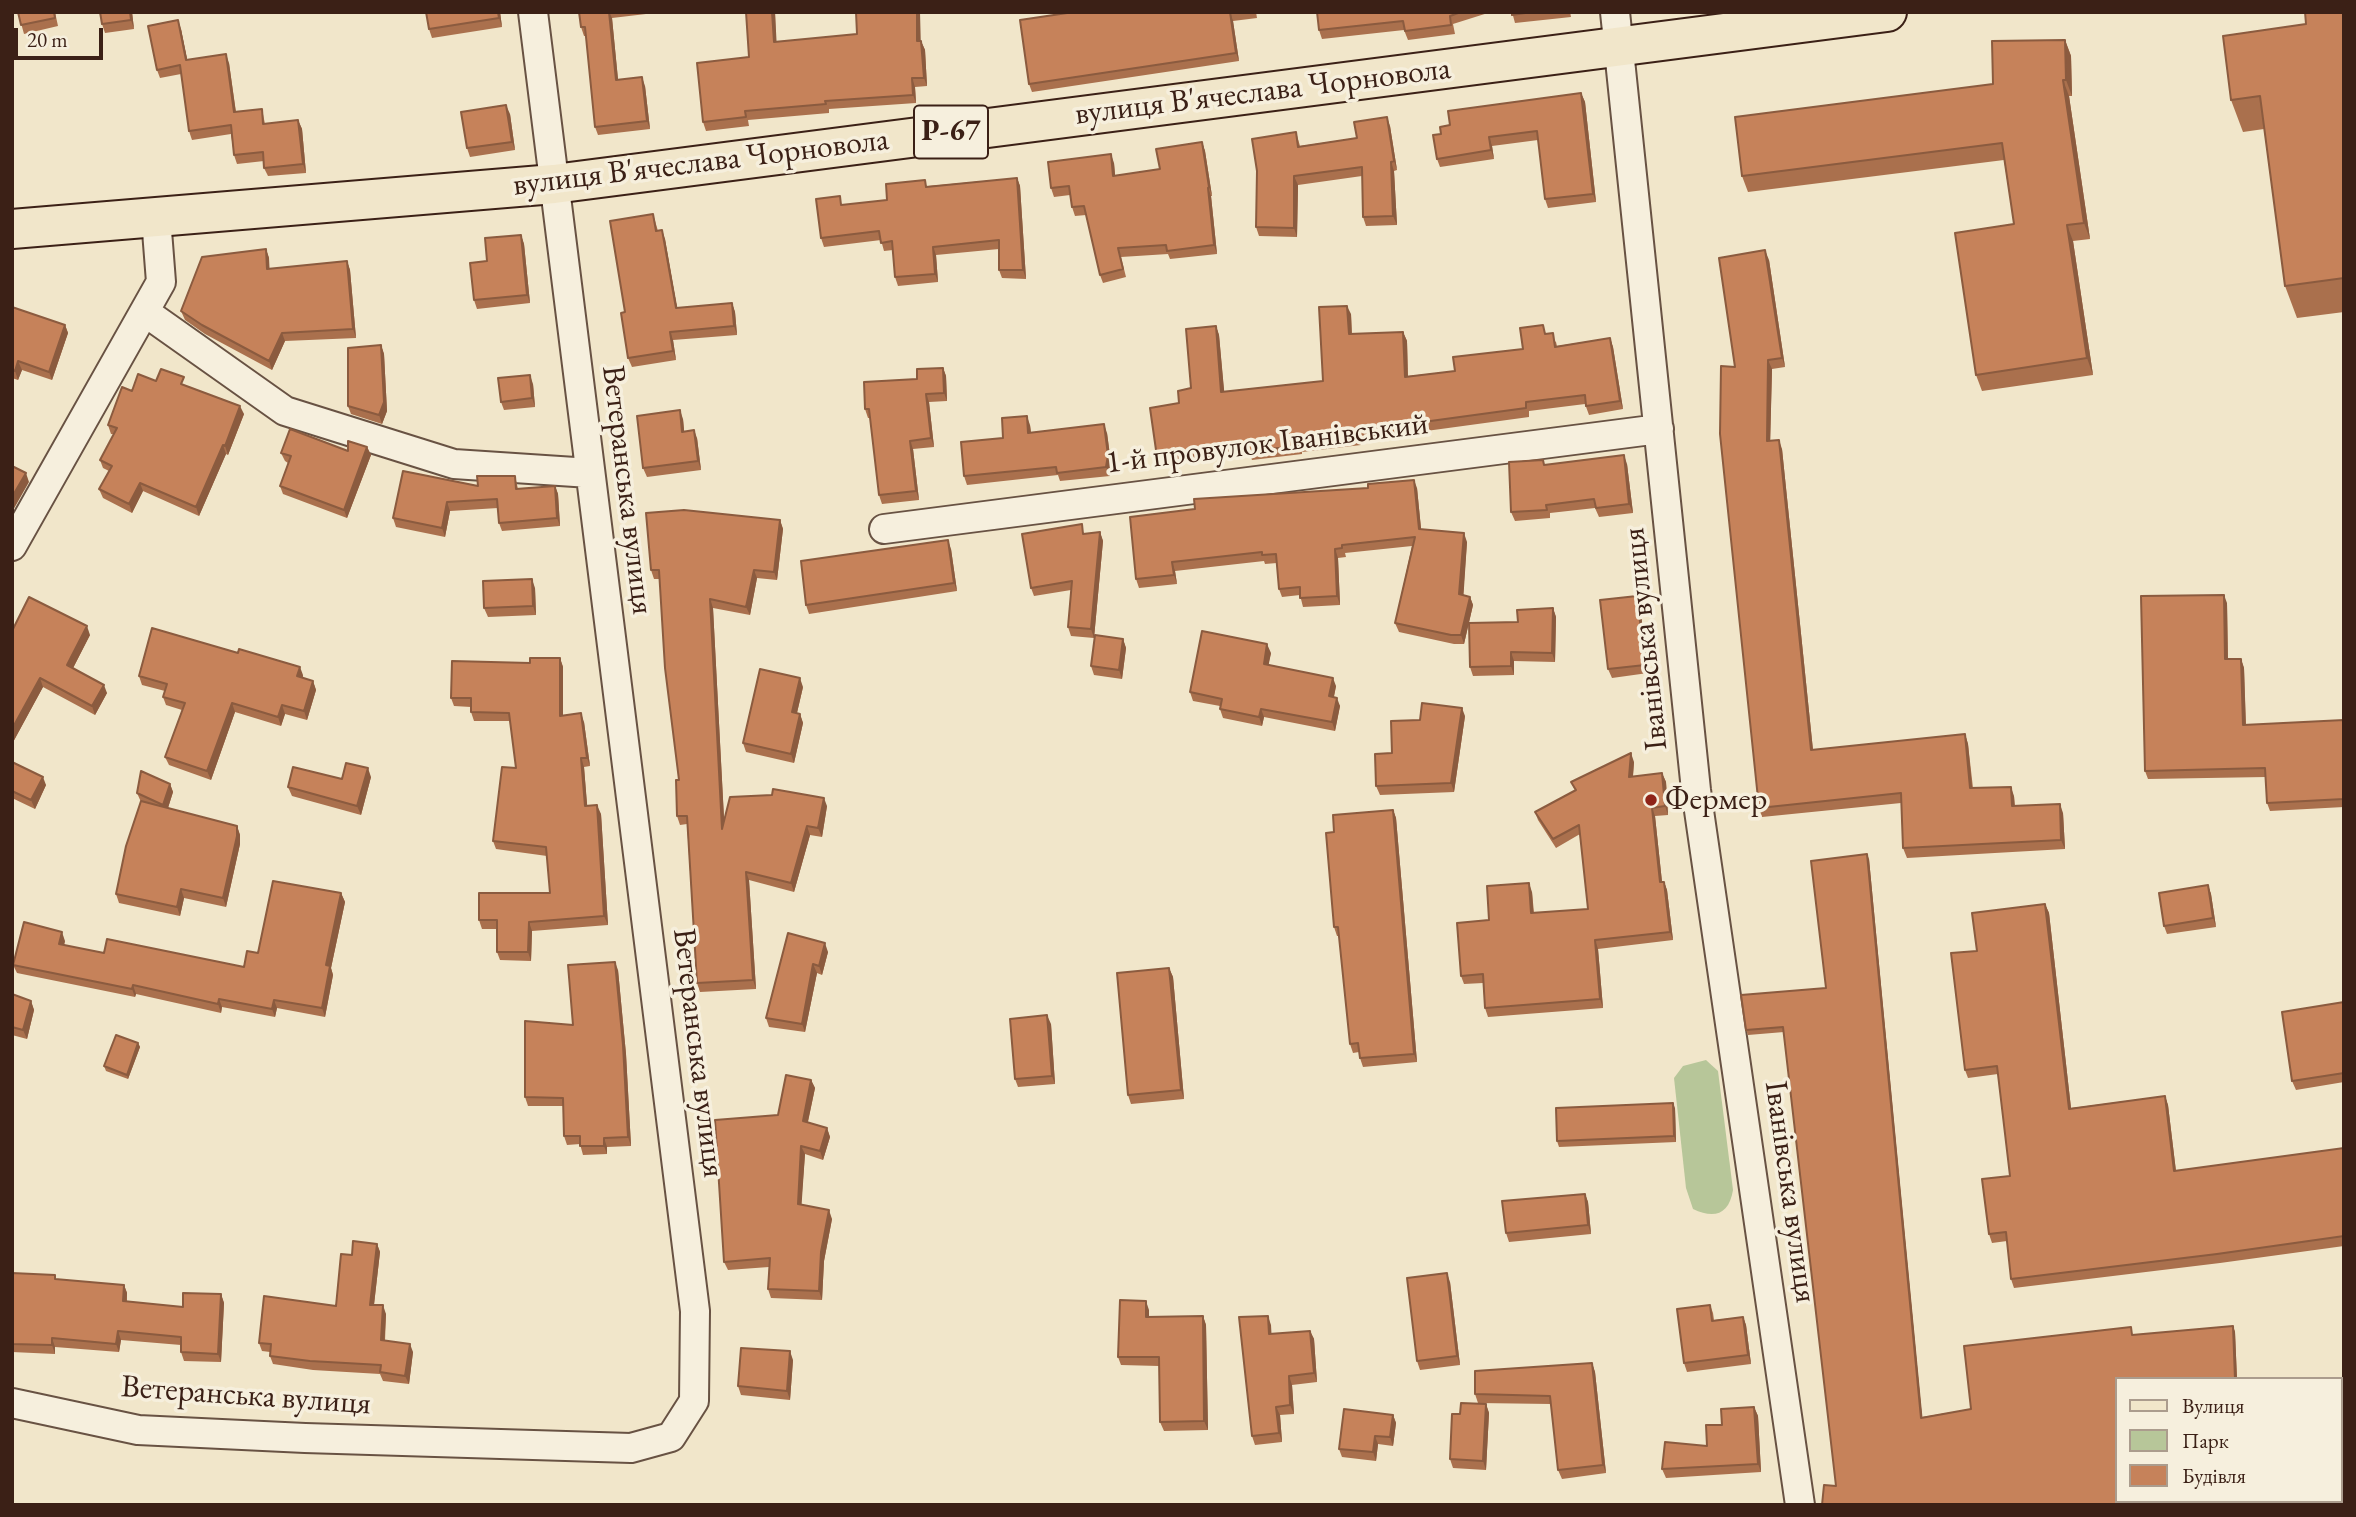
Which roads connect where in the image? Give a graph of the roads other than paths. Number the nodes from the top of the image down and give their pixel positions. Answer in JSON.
{"nodes":[{"id":1,"x":533,"y":12,"type":"edge"},
{"id":2,"x":1887,"y":12,"type":"edge"},
{"id":3,"x":1618,"y":29,"type":"edge"},
{"id":4,"x":554,"y":184,"type":"junction"},
{"id":5,"x":156,"y":218,"type":"junction"},
{"id":6,"x":12,"y":229,"type":"edge"},
{"id":7,"x":145,"y":312,"type":"junction"},
{"id":8,"x":1659,"y":429,"type":"junction"},
{"id":9,"x":590,"y":473,"type":"junction"},
{"id":10,"x":884,"y":529,"type":"dead end"},
{"id":11,"x":12,"y":546,"type":"edge"},
{"id":12,"x":12,"y":1403,"type":"edge"},
{"id":13,"x":1800,"y":1505,"type":"edge"}],
"edges":[{"from":1,"to":4,"type":"street","name":"Ветеранська вулиця"},
{"from":2,"to":3,"type":"main road","name":"вулиця В'ячеслава Чорновола","number":"Р-67"},
{"from":3,"to":4,"type":"main road","name":"вулиця В'ячеслава Чорновола","number":"Р-67"},
{"from":3,"to":8,"type":"street","name":"Іванівська вулиця"},
{"from":4,"to":5,"type":"main road","name":"вулиця В'ячеслава Чорновола","number":"Р-67"},
{"from":4,"to":9,"type":"street","name":"Ветеранська вулиця"},
{"from":5,"to":6,"type":"main road","name":"вулиця В'ячеслава Чорновола","number":"Р-67"},
{"from":5,"to":7,"type":"street"},
{"from":7,"to":9,"type":"street"},
{"from":7,"to":11,"type":"street"},
{"from":8,"to":10,"type":"street","name":"1-й провулок Іванівський"},
{"from":8,"to":13,"type":"street","name":"Іванівська вулиця"},
{"from":9,"to":12,"type":"street","name":"Ветеранська вулиця"}]}
